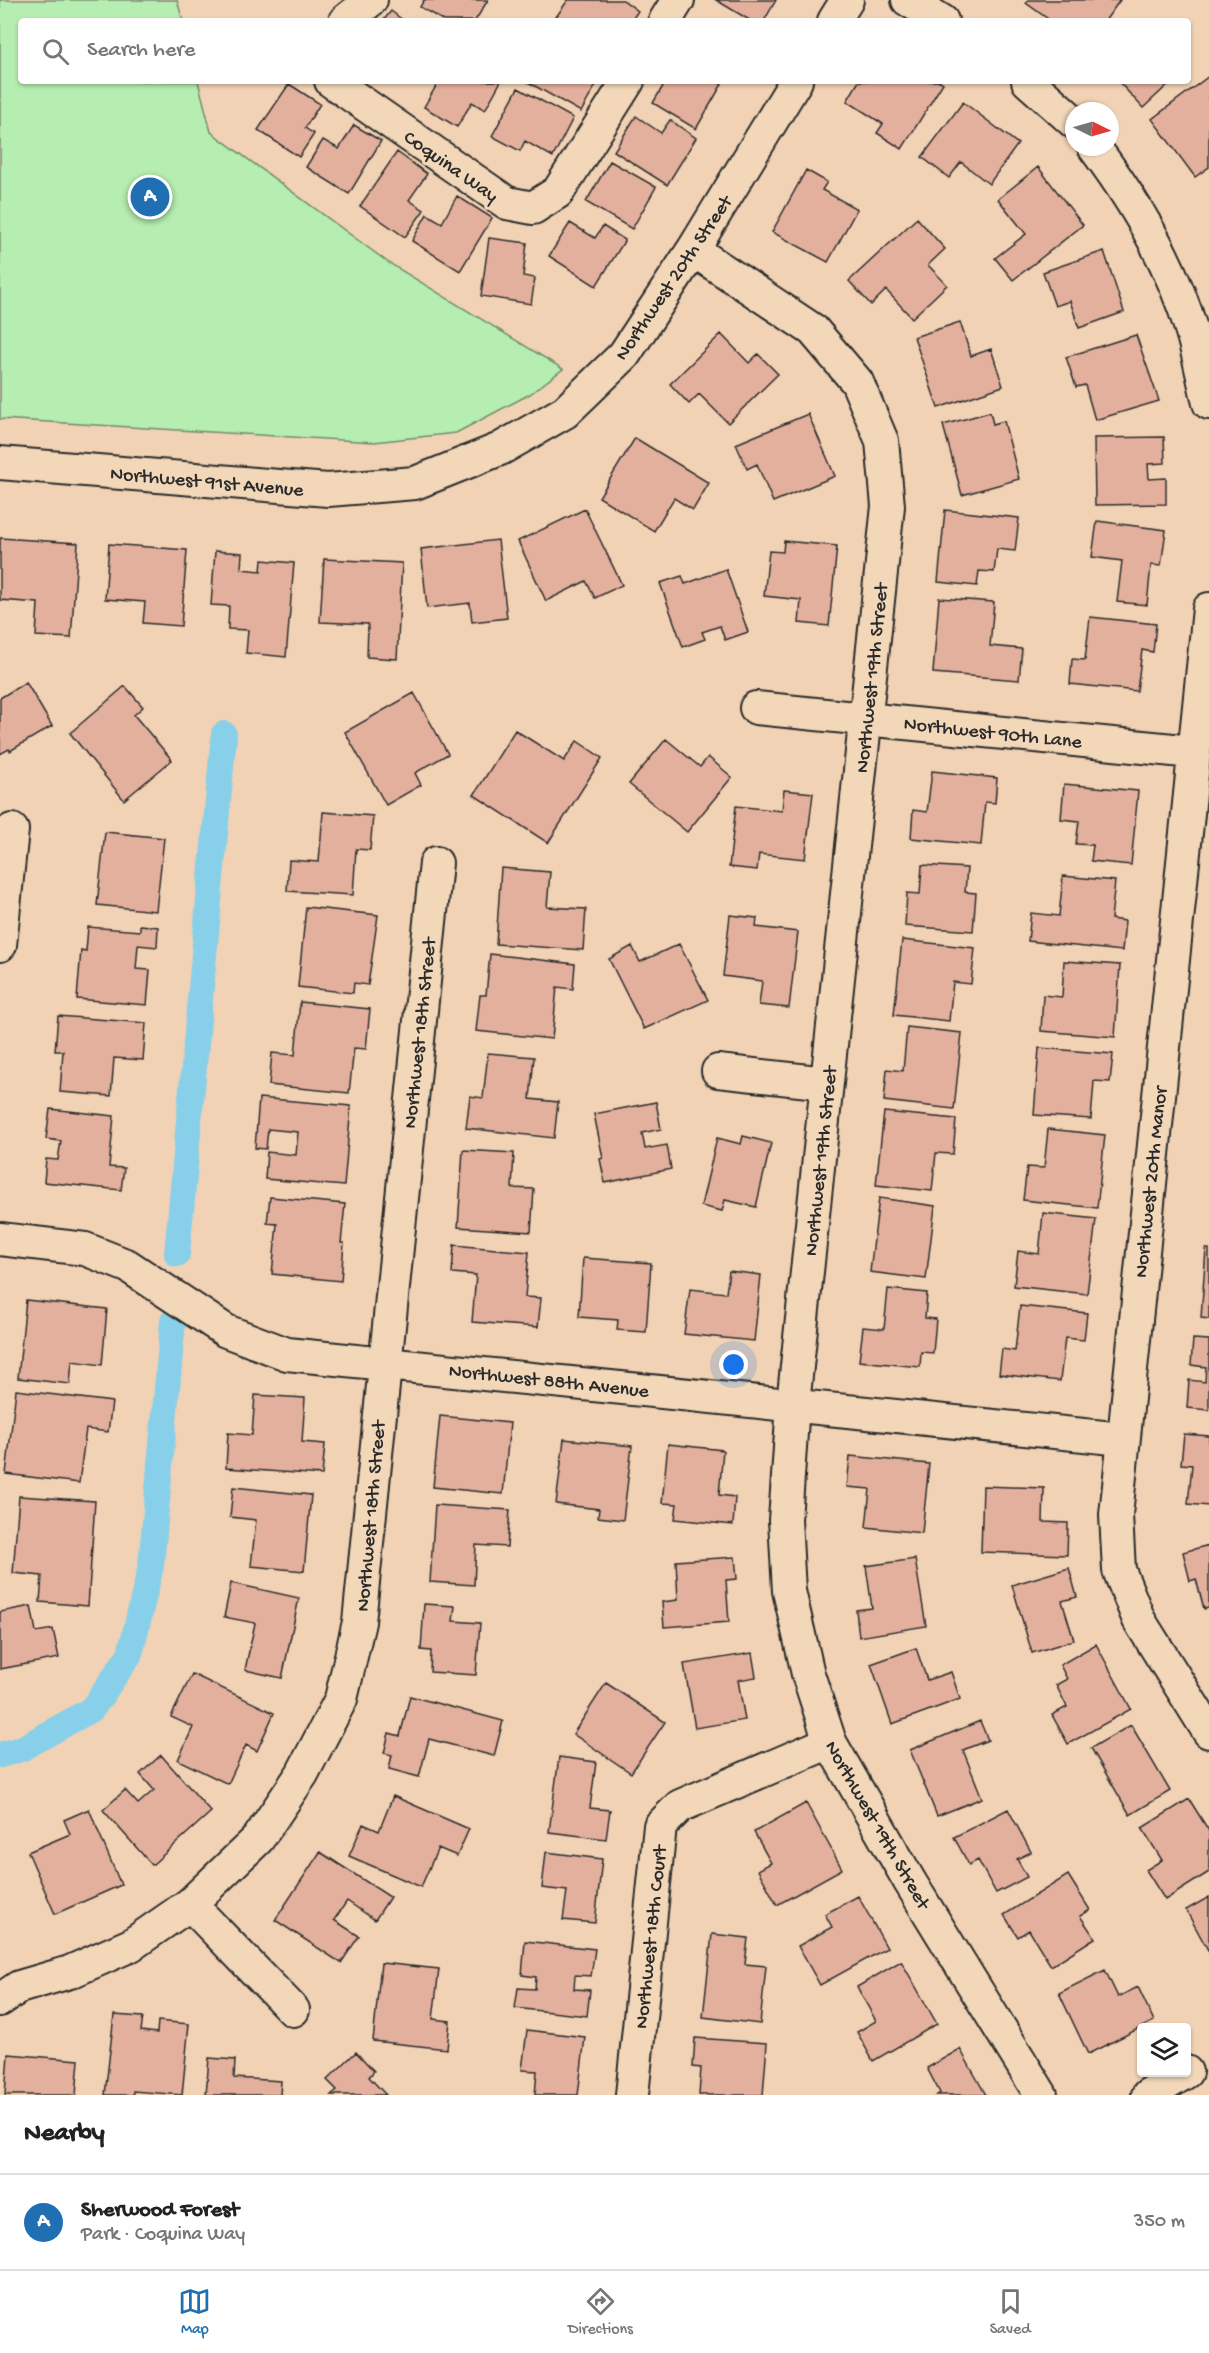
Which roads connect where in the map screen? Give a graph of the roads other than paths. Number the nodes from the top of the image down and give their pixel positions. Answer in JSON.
{"nodes":[{"id":1,"x":371,"y":0,"type":"edge"},
{"id":2,"x":847,"y":0,"type":"edge"},
{"id":3,"x":908,"y":0,"type":"edge"},
{"id":4,"x":349,"y":18,"type":"edge"},
{"id":5,"x":836,"y":18,"type":"edge"},
{"id":6,"x":937,"y":18,"type":"edge"},
{"id":7,"x":335,"y":84,"type":"edge"},
{"id":8,"x":626,"y":84,"type":"edge"},
{"id":9,"x":788,"y":84,"type":"edge"},
{"id":10,"x":1031,"y":84,"type":"edge"},
{"id":11,"x":1065,"y":114,"type":"edge"},
{"id":12,"x":1101,"y":156,"type":"edge"},
{"id":13,"x":693,"y":250,"type":"junction"},
{"id":14,"x":1209,"y":403,"type":"edge"},
{"id":15,"x":0,"y":463,"type":"edge"},
{"id":16,"x":415,"y":483,"type":"joint"},
{"id":17,"x":1209,"y":609,"type":"edge"},
{"id":18,"x":756,"y":708,"type":"dead end"},
{"id":19,"x":865,"y":717,"type":"junction"},
{"id":20,"x":1193,"y":752,"type":"junction"},
{"id":21,"x":12,"y":830,"type":"dead end"},
{"id":22,"x":436,"y":863,"type":"dead end"},
{"id":23,"x":0,"y":945,"type":"edge"},
{"id":24,"x":718,"y":1071,"type":"dead end"},
{"id":25,"x":828,"y":1083,"type":"junction"},
{"id":26,"x":0,"y":1239,"type":"edge"},
{"id":27,"x":384,"y":1362,"type":"junction"},
{"id":28,"x":793,"y":1404,"type":"junction"},
{"id":29,"x":1123,"y":1439,"type":"junction"},
{"id":30,"x":1209,"y":1732,"type":"edge"},
{"id":31,"x":830,"y":1742,"type":"junction"},
{"id":32,"x":190,"y":1904,"type":"junction"},
{"id":33,"x":0,"y":2000,"type":"edge"},
{"id":34,"x":293,"y":2010,"type":"dead end"},
{"id":35,"x":1209,"y":2059,"type":"edge"},
{"id":36,"x":1191,"y":2069,"type":"edge"},
{"id":37,"x":1178,"y":2077,"type":"edge"},
{"id":38,"x":632,"y":2095,"type":"edge"},
{"id":39,"x":1041,"y":2095,"type":"edge"},
{"id":40,"x":1148,"y":2095,"type":"edge"}],
"edges":[{"from":1,"to":4,"type":"street"},
{"from":2,"to":5,"type":"street"},
{"from":3,"to":6,"type":"street"},
{"from":7,"to":8,"type":"street","name":"Coquina Way"},
{"from":9,"to":13,"type":"street","name":"Northwest 20th Street"},
{"from":10,"to":11,"type":"street"},
{"from":12,"to":14,"type":"street"},
{"from":13,"to":16,"type":"street","name":"Northwest 20th Street"},
{"from":13,"to":19,"type":"street","name":"Northwest 19th Street"},
{"from":15,"to":16,"type":"street","name":"Northwest 91st Avenue"},
{"from":17,"to":20,"type":"street","name":"Northwest 20th Manor"},
{"from":18,"to":19,"type":"street","name":"Northwest 90th Lane"},
{"from":19,"to":20,"type":"street","name":"Northwest 90th Lane"},
{"from":19,"to":25,"type":"street","name":"Northwest 19th Street"},
{"from":20,"to":29,"type":"street","name":"Northwest 20th Manor"},
{"from":21,"to":23,"type":"street"},
{"from":22,"to":27,"type":"street","name":"Northwest 18th Street"},
{"from":24,"to":25,"type":"street"},
{"from":25,"to":28,"type":"street","name":"Northwest 19th Street"},
{"from":26,"to":27,"type":"street","name":"Northwest 88th Avenue"},
{"from":27,"to":28,"type":"street","name":"Northwest 88th Avenue"},
{"from":27,"to":32,"type":"street","name":"Northwest 18th Street"},
{"from":28,"to":29,"type":"street","name":"Northwest 88th Avenue"},
{"from":28,"to":31,"type":"street","name":"Northwest 19th Street"},
{"from":29,"to":30,"type":"street","name":"Northwest 20th Manor"},
{"from":31,"to":38,"type":"street","name":"Northwest 18th Court"},
{"from":31,"to":39,"type":"street","name":"Northwest 19th Street"},
{"from":32,"to":33,"type":"street","name":"Northwest 18th Street"},
{"from":32,"to":34,"type":"street"},
{"from":35,"to":36,"type":"street"},
{"from":37,"to":40,"type":"street"}]}
